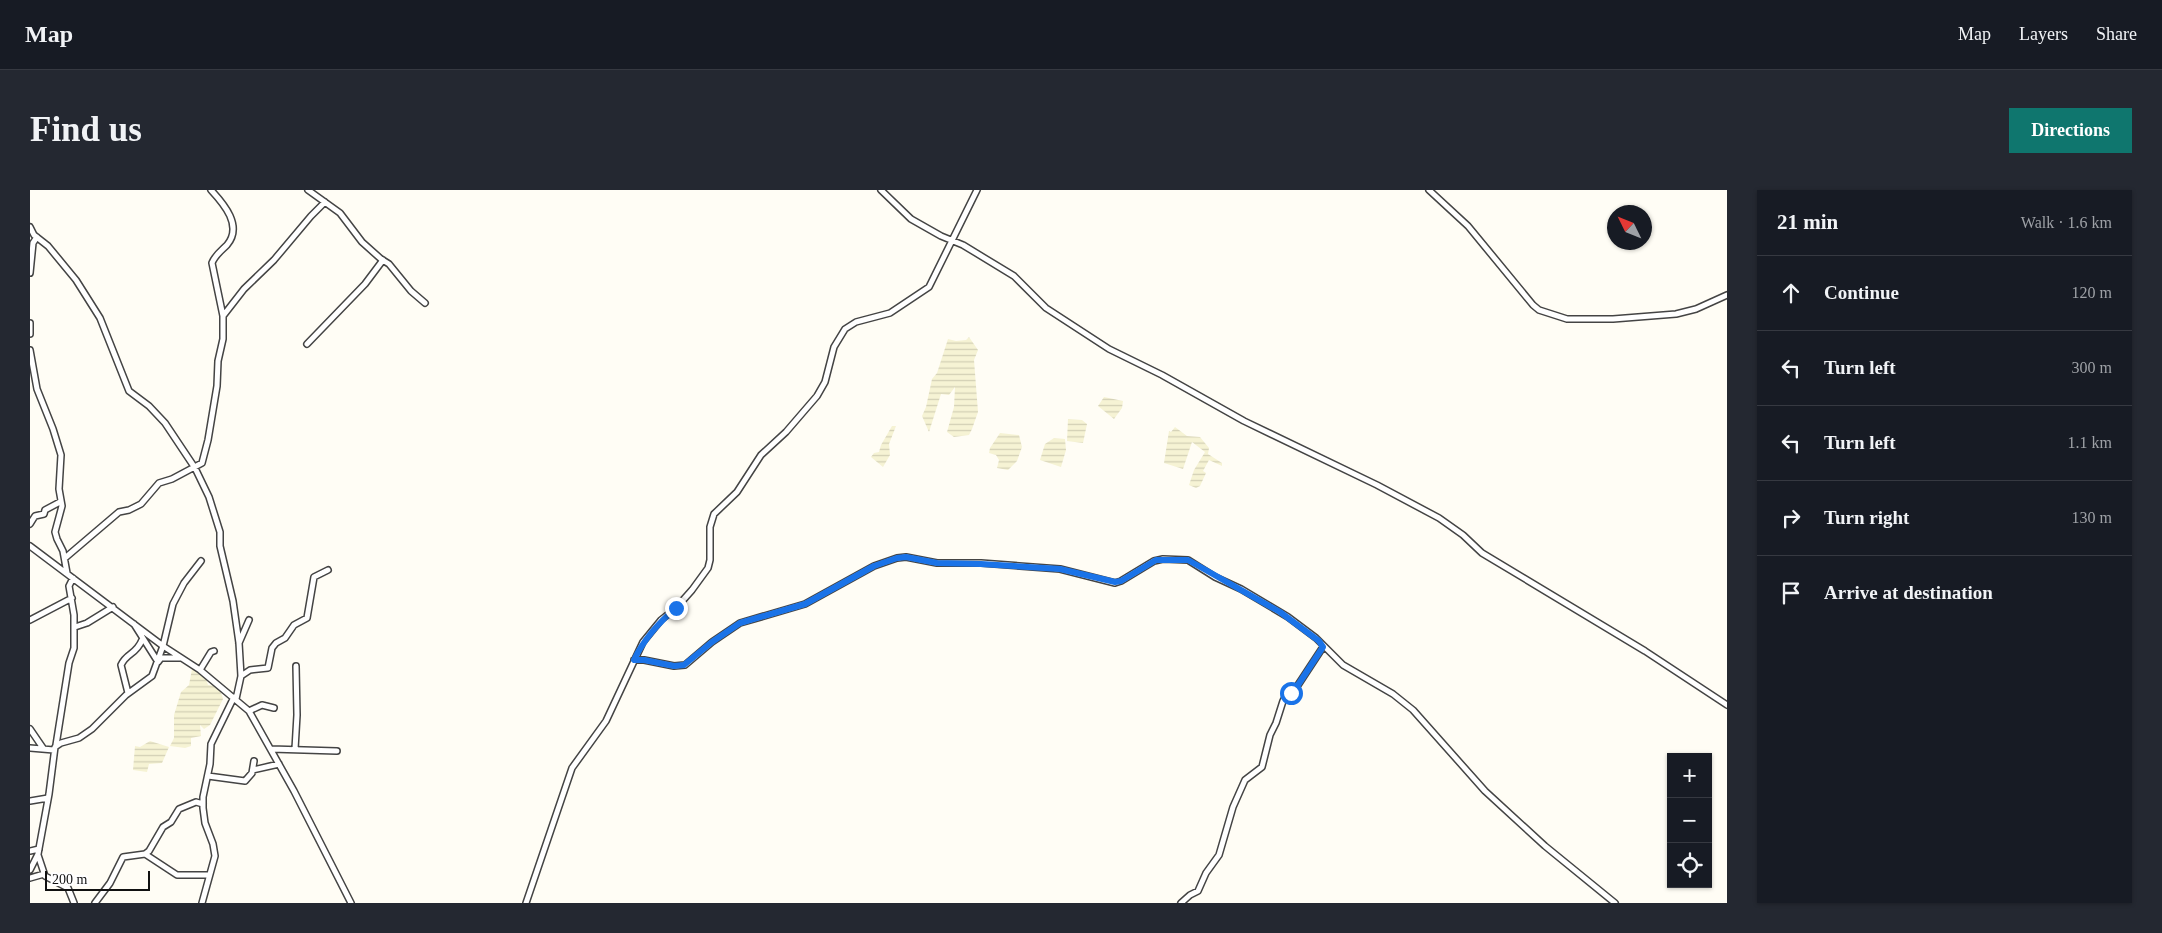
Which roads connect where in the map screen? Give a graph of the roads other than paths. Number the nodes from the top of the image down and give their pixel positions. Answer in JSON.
{"nodes":[{"id":1,"x":211,"y":190,"type":"edge"},
{"id":2,"x":308,"y":190,"type":"edge"},
{"id":3,"x":881,"y":190,"type":"edge"},
{"id":4,"x":977,"y":190,"type":"edge"},
{"id":5,"x":1429,"y":190,"type":"edge"},
{"id":6,"x":325,"y":202,"type":"junction"},
{"id":7,"x":30,"y":227,"type":"edge"},
{"id":8,"x":38,"y":237,"type":"junction"},
{"id":9,"x":952,"y":240,"type":"junction"},
{"id":10,"x":383,"y":260,"type":"junction"},
{"id":11,"x":30,"y":273,"type":"edge"},
{"id":12,"x":1727,"y":295,"type":"edge"},
{"id":13,"x":425,"y":303,"type":"dead end"},
{"id":14,"x":223,"y":316,"type":"junction"},
{"id":15,"x":30,"y":323,"type":"edge"},
{"id":16,"x":30,"y":334,"type":"edge"},
{"id":17,"x":307,"y":344,"type":"dead end"},
{"id":18,"x":30,"y":350,"type":"edge"},
{"id":19,"x":194,"y":468,"type":"junction"},
{"id":20,"x":60,"y":502,"type":"junction"},
{"id":21,"x":30,"y":524,"type":"edge"},
{"id":22,"x":30,"y":546,"type":"edge"},
{"id":23,"x":65,"y":558,"type":"junction"},
{"id":24,"x":201,"y":561,"type":"dead end"},
{"id":25,"x":328,"y":570,"type":"dead end"},
{"id":26,"x":67,"y":573,"type":"junction"},
{"id":27,"x":73,"y":578,"type":"junction"},
{"id":28,"x":72,"y":598,"type":"junction"},
{"id":29,"x":113,"y":607,"type":"junction"},
{"id":30,"x":30,"y":620,"type":"edge"},
{"id":31,"x":249,"y":620,"type":"dead end"},
{"id":32,"x":132,"y":622,"type":"junction"},
{"id":33,"x":75,"y":627,"type":"junction"},
{"id":34,"x":142,"y":640,"type":"junction"},
{"id":35,"x":239,"y":643,"type":"junction"},
{"id":36,"x":164,"y":646,"type":"junction"},
{"id":37,"x":1323,"y":647,"type":"junction"},
{"id":38,"x":214,"y":651,"type":"dead end"},
{"id":39,"x":181,"y":658,"type":"junction"},
{"id":40,"x":634,"y":660,"type":"junction"},
{"id":41,"x":158,"y":662,"type":"junction"},
{"id":42,"x":296,"y":666,"type":"dead end"},
{"id":43,"x":200,"y":670,"type":"junction"},
{"id":44,"x":241,"y":676,"type":"junction"},
{"id":45,"x":128,"y":693,"type":"junction"},
{"id":46,"x":235,"y":698,"type":"junction"},
{"id":47,"x":1727,"y":705,"type":"edge"},
{"id":48,"x":274,"y":708,"type":"dead end"},
{"id":49,"x":249,"y":711,"type":"junction"},
{"id":50,"x":30,"y":729,"type":"edge"},
{"id":51,"x":55,"y":747,"type":"junction"},
{"id":52,"x":30,"y":748,"type":"edge"},
{"id":53,"x":43,"y":748,"type":"junction"},
{"id":54,"x":271,"y":749,"type":"junction"},
{"id":55,"x":296,"y":749,"type":"junction"},
{"id":56,"x":337,"y":751,"type":"dead end"},
{"id":57,"x":254,"y":761,"type":"dead end"},
{"id":58,"x":279,"y":764,"type":"junction"},
{"id":59,"x":253,"y":770,"type":"junction"},
{"id":60,"x":208,"y":776,"type":"junction"},
{"id":61,"x":48,"y":798,"type":"junction"},
{"id":62,"x":30,"y":801,"type":"edge"},
{"id":63,"x":203,"y":804,"type":"junction"},
{"id":64,"x":30,"y":851,"type":"edge"},
{"id":65,"x":38,"y":852,"type":"junction"},
{"id":66,"x":145,"y":854,"type":"junction"},
{"id":67,"x":30,"y":870,"type":"edge"},
{"id":68,"x":44,"y":874,"type":"junction"},
{"id":69,"x":209,"y":875,"type":"junction"},
{"id":70,"x":30,"y":878,"type":"edge"},
{"id":71,"x":74,"y":903,"type":"edge"},
{"id":72,"x":95,"y":903,"type":"edge"},
{"id":73,"x":202,"y":903,"type":"edge"},
{"id":74,"x":352,"y":903,"type":"edge"},
{"id":75,"x":526,"y":903,"type":"edge"},
{"id":76,"x":1181,"y":903,"type":"edge"},
{"id":77,"x":1615,"y":903,"type":"edge"}],
"edges":[{"from":1,"to":14,"type":"street"},
{"from":2,"to":6,"type":"street"},
{"from":3,"to":9,"type":"street"},
{"from":4,"to":9,"type":"street"},
{"from":5,"to":12,"type":"street"},
{"from":6,"to":10,"type":"street"},
{"from":6,"to":14,"type":"street"},
{"from":7,"to":8,"type":"street"},
{"from":8,"to":11,"type":"street"},
{"from":8,"to":19,"type":"street"},
{"from":9,"to":40,"type":"street"},
{"from":9,"to":47,"type":"street"},
{"from":10,"to":13,"type":"street"},
{"from":10,"to":17,"type":"street"},
{"from":14,"to":19,"type":"street"},
{"from":15,"to":16,"type":"street"},
{"from":18,"to":20,"type":"street"},
{"from":19,"to":23,"type":"street"},
{"from":19,"to":35,"type":"street"},
{"from":20,"to":21,"type":"street"},
{"from":20,"to":23,"type":"street"},
{"from":22,"to":26,"type":"street"},
{"from":23,"to":26,"type":"street"},
{"from":24,"to":36,"type":"street"},
{"from":25,"to":44,"type":"street"},
{"from":26,"to":27,"type":"street"},
{"from":27,"to":28,"type":"street"},
{"from":27,"to":29,"type":"street"},
{"from":28,"to":30,"type":"street"},
{"from":28,"to":33,"type":"street"},
{"from":29,"to":32,"type":"street"},
{"from":29,"to":33,"type":"street"},
{"from":31,"to":35,"type":"street"},
{"from":32,"to":34,"type":"street"},
{"from":32,"to":36,"type":"street"},
{"from":33,"to":51,"type":"street"},
{"from":34,"to":41,"type":"street"},
{"from":34,"to":45,"type":"street"},
{"from":35,"to":44,"type":"street"},
{"from":36,"to":39,"type":"street"},
{"from":36,"to":41,"type":"street"},
{"from":37,"to":40,"type":"street"},
{"from":37,"to":76,"type":"street"},
{"from":37,"to":77,"type":"street"},
{"from":38,"to":43,"type":"street"},
{"from":39,"to":41,"type":"street"},
{"from":39,"to":43,"type":"street"},
{"from":40,"to":75,"type":"street"},
{"from":41,"to":45,"type":"street"},
{"from":42,"to":55,"type":"street"},
{"from":43,"to":46,"type":"street"},
{"from":44,"to":46,"type":"street"},
{"from":45,"to":51,"type":"street"},
{"from":46,"to":49,"type":"street"},
{"from":46,"to":60,"type":"street"},
{"from":48,"to":49,"type":"street"},
{"from":49,"to":54,"type":"street"},
{"from":50,"to":53,"type":"street"},
{"from":51,"to":53,"type":"street"},
{"from":51,"to":61,"type":"street"},
{"from":52,"to":53,"type":"street"},
{"from":54,"to":55,"type":"street"},
{"from":54,"to":58,"type":"street"},
{"from":55,"to":56,"type":"street"},
{"from":57,"to":59,"type":"street"},
{"from":58,"to":59,"type":"street"},
{"from":58,"to":74,"type":"street"},
{"from":59,"to":60,"type":"street"},
{"from":60,"to":63,"type":"street"},
{"from":61,"to":62,"type":"street"},
{"from":61,"to":65,"type":"street"},
{"from":63,"to":66,"type":"street"},
{"from":63,"to":69,"type":"street"},
{"from":64,"to":65,"type":"street"},
{"from":65,"to":67,"type":"street"},
{"from":65,"to":68,"type":"street"},
{"from":66,"to":69,"type":"street"},
{"from":66,"to":72,"type":"street"},
{"from":68,"to":70,"type":"street"},
{"from":68,"to":71,"type":"street"},
{"from":69,"to":73,"type":"street"}]}
